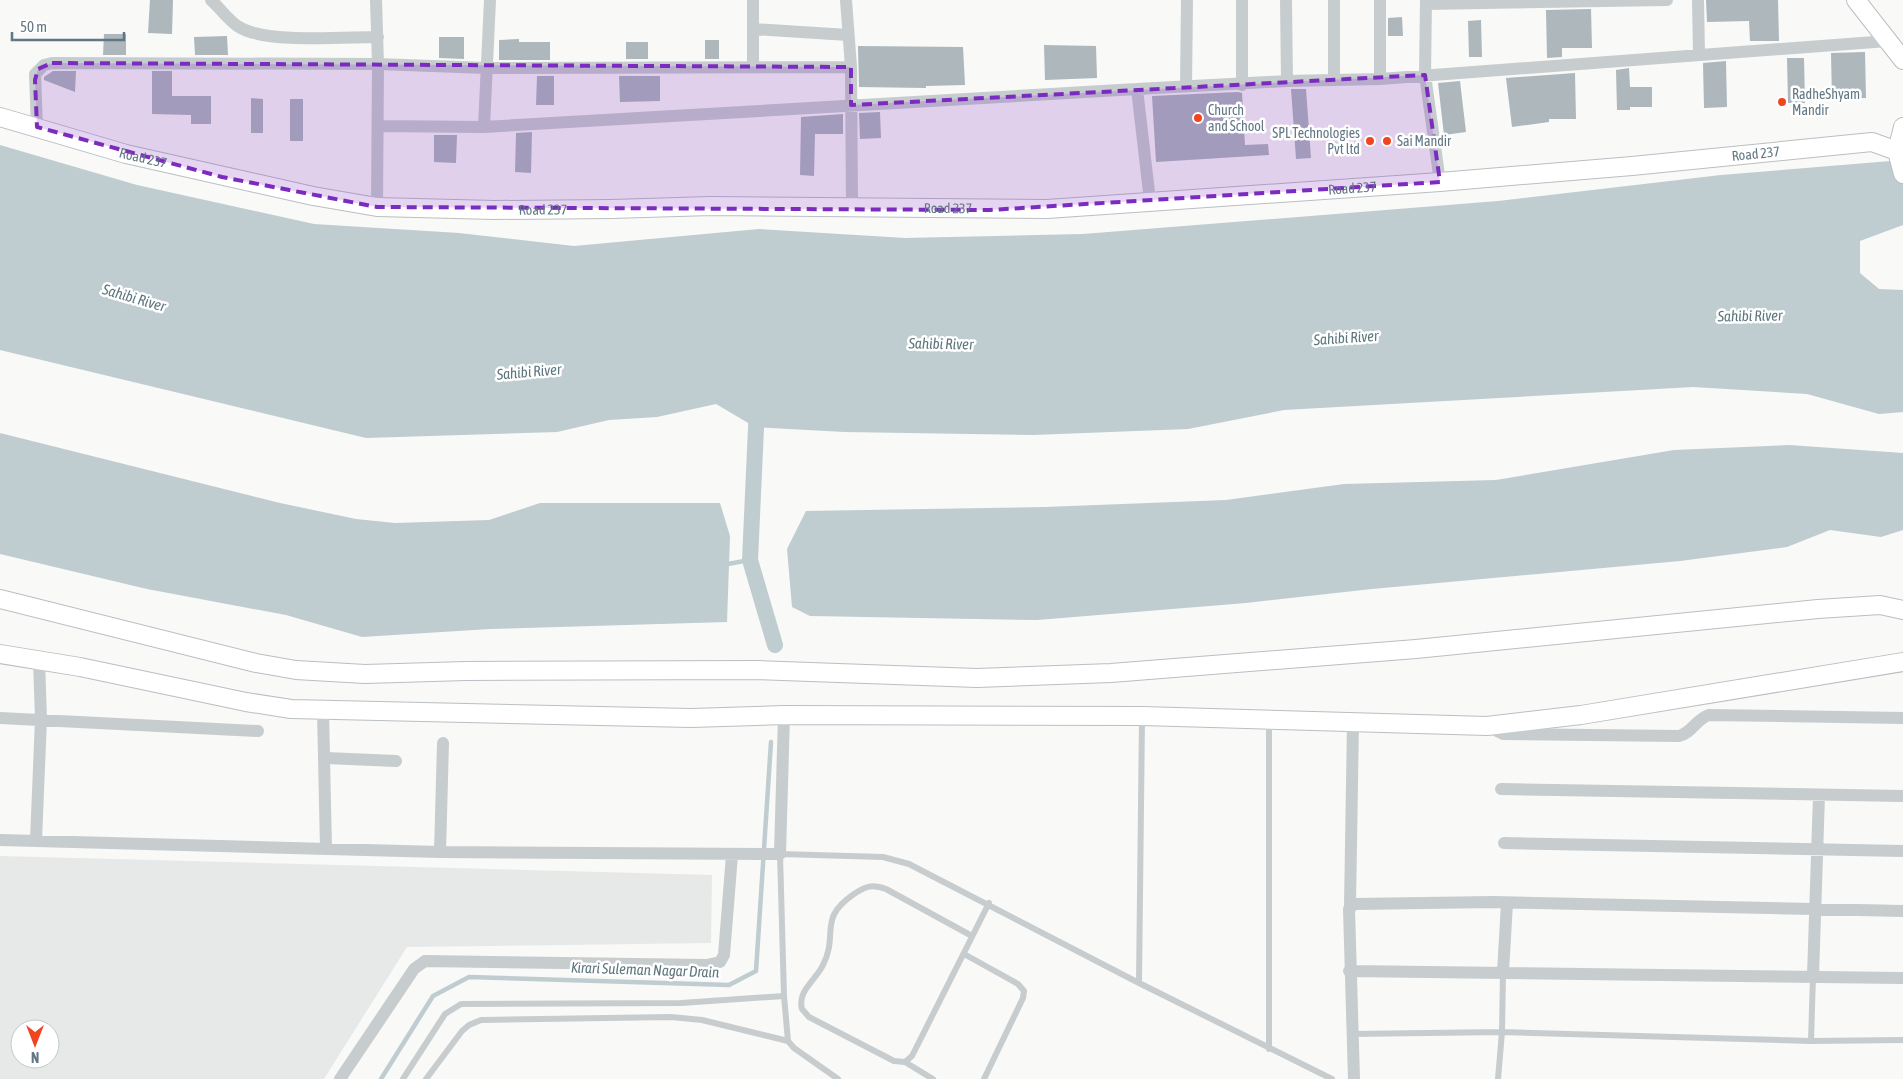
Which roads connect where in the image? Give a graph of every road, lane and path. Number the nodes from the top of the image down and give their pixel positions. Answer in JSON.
{"nodes":[{"id":1,"x":211,"y":0,"type":"edge"},
{"id":2,"x":376,"y":0,"type":"edge"},
{"id":3,"x":490,"y":0,"type":"edge"},
{"id":4,"x":753,"y":0,"type":"edge"},
{"id":5,"x":846,"y":0,"type":"edge"},
{"id":6,"x":1187,"y":0,"type":"edge"},
{"id":7,"x":1242,"y":0,"type":"edge"},
{"id":8,"x":1286,"y":0,"type":"edge"},
{"id":9,"x":1334,"y":0,"type":"edge"},
{"id":10,"x":1380,"y":0,"type":"edge"},
{"id":11,"x":1667,"y":0,"type":"edge"},
{"id":12,"x":1698,"y":0,"type":"edge"},
{"id":13,"x":1856,"y":0,"type":"edge"},
{"id":14,"x":1426,"y":2,"type":"edge"},
{"id":15,"x":753,"y":29,"type":"junction"},
{"id":16,"x":848,"y":35,"type":"junction"},
{"id":17,"x":378,"y":37,"type":"junction"},
{"id":18,"x":1898,"y":50,"type":"edge"},
{"id":19,"x":1698,"y":55,"type":"junction"},
{"id":20,"x":378,"y":64,"type":"junction"},
{"id":21,"x":753,"y":67,"type":"junction"},
{"id":22,"x":851,"y":67,"type":"junction"},
{"id":23,"x":486,"y":68,"type":"junction"},
{"id":24,"x":1425,"y":75,"type":"junction"},
{"id":25,"x":1380,"y":79,"type":"junction"},
{"id":26,"x":1334,"y":80,"type":"junction"},
{"id":27,"x":1287,"y":81,"type":"junction"},
{"id":28,"x":1242,"y":85,"type":"junction"},
{"id":29,"x":1186,"y":86,"type":"junction"},
{"id":30,"x":1137,"y":89,"type":"junction"},
{"id":31,"x":851,"y":105,"type":"junction"},
{"id":32,"x":0,"y":117,"type":"edge"},
{"id":33,"x":378,"y":126,"type":"junction"},
{"id":34,"x":1903,"y":127,"type":"edge"},
{"id":35,"x":37,"y":128,"type":"junction"},
{"id":36,"x":484,"y":128,"type":"junction"},
{"id":37,"x":1900,"y":150,"type":"edge"},
{"id":38,"x":1903,"y":174,"type":"edge"},
{"id":39,"x":1440,"y":182,"type":"junction"},
{"id":40,"x":1150,"y":201,"type":"junction"},
{"id":41,"x":852,"y":206,"type":"junction"},
{"id":42,"x":377,"y":207,"type":"junction"},
{"id":43,"x":0,"y":598,"type":"edge"},
{"id":44,"x":1903,"y":610,"type":"edge"},
{"id":45,"x":0,"y":654,"type":"edge"},
{"id":46,"x":39,"y":661,"type":"junction"},
{"id":47,"x":1903,"y":662,"type":"edge"},
{"id":48,"x":323,"y":711,"type":"junction"},
{"id":49,"x":784,"y":715,"type":"junction"},
{"id":50,"x":1142,"y":716,"type":"junction"},
{"id":51,"x":0,"y":718,"type":"edge"},
{"id":52,"x":1903,"y":718,"type":"edge"},
{"id":53,"x":41,"y":719,"type":"junction"},
{"id":54,"x":1269,"y":720,"type":"junction"},
{"id":55,"x":1353,"y":722,"type":"junction"},
{"id":56,"x":1487,"y":726,"type":"junction"},
{"id":57,"x":258,"y":731,"type":"dead end"},
{"id":58,"x":443,"y":742,"type":"dead end"},
{"id":59,"x":326,"y":758,"type":"junction"},
{"id":60,"x":396,"y":761,"type":"dead end"},
{"id":61,"x":1502,"y":789,"type":"dead end"},
{"id":62,"x":1819,"y":795,"type":"junction"},
{"id":63,"x":1903,"y":796,"type":"edge"},
{"id":64,"x":0,"y":840,"type":"edge"},
{"id":65,"x":36,"y":840,"type":"junction"},
{"id":66,"x":1504,"y":843,"type":"dead end"},
{"id":67,"x":326,"y":849,"type":"junction"},
{"id":68,"x":1818,"y":849,"type":"junction"},
{"id":69,"x":1903,"y":851,"type":"edge"},
{"id":70,"x":440,"y":852,"type":"junction"},
{"id":71,"x":780,"y":854,"type":"junction"},
{"id":72,"x":738,"y":855,"type":"junction"},
{"id":73,"x":989,"y":903,"type":"junction"},
{"id":74,"x":1506,"y":903,"type":"junction"},
{"id":75,"x":1350,"y":906,"type":"junction"},
{"id":76,"x":1816,"y":910,"type":"junction"},
{"id":77,"x":1903,"y":911,"type":"edge"},
{"id":78,"x":972,"y":936,"type":"junction"},
{"id":79,"x":964,"y":954,"type":"junction"},
{"id":80,"x":1349,"y":971,"type":"junction"},
{"id":81,"x":1503,"y":972,"type":"junction"},
{"id":82,"x":1813,"y":976,"type":"junction"},
{"id":83,"x":1903,"y":978,"type":"edge"},
{"id":84,"x":1139,"y":983,"type":"junction"},
{"id":85,"x":784,"y":996,"type":"junction"},
{"id":86,"x":1502,"y":1032,"type":"junction"},
{"id":87,"x":1352,"y":1034,"type":"junction"},
{"id":88,"x":1903,"y":1040,"type":"edge"},
{"id":89,"x":788,"y":1041,"type":"junction"},
{"id":90,"x":1811,"y":1041,"type":"junction"},
{"id":91,"x":1269,"y":1049,"type":"junction"},
{"id":92,"x":905,"y":1062,"type":"junction"},
{"id":93,"x":340,"y":1079,"type":"edge"},
{"id":94,"x":403,"y":1079,"type":"edge"},
{"id":95,"x":426,"y":1079,"type":"edge"},
{"id":96,"x":838,"y":1079,"type":"edge"},
{"id":97,"x":933,"y":1079,"type":"edge"},
{"id":98,"x":984,"y":1079,"type":"edge"},
{"id":99,"x":1332,"y":1079,"type":"edge"},
{"id":100,"x":1354,"y":1079,"type":"edge"},
{"id":101,"x":1498,"y":1079,"type":"edge"}],
"edges":[{"from":1,"to":17,"type":"street"},
{"from":2,"to":17,"type":"street"},
{"from":3,"to":23,"type":"street"},
{"from":4,"to":15,"type":"street"},
{"from":5,"to":16,"type":"street"},
{"from":6,"to":29,"type":"street"},
{"from":7,"to":28,"type":"street"},
{"from":8,"to":27,"type":"street"},
{"from":9,"to":26,"type":"street"},
{"from":10,"to":25,"type":"street"},
{"from":11,"to":14,"type":"street"},
{"from":12,"to":19,"type":"street"},
{"from":13,"to":18,"type":"street"},
{"from":14,"to":24,"type":"street"},
{"from":15,"to":16,"type":"street"},
{"from":15,"to":21,"type":"street"},
{"from":16,"to":22,"type":"street"},
{"from":17,"to":20,"type":"street"},
{"from":18,"to":19,"type":"street"},
{"from":19,"to":24,"type":"street"},
{"from":20,"to":23,"type":"street"},
{"from":20,"to":33,"type":"street"},
{"from":20,"to":35,"type":"street"},
{"from":21,"to":22,"type":"street"},
{"from":21,"to":23,"type":"street"},
{"from":22,"to":31,"type":"street"},
{"from":23,"to":36,"type":"street"},
{"from":24,"to":25,"type":"street"},
{"from":24,"to":39,"type":"street"},
{"from":25,"to":26,"type":"street"},
{"from":26,"to":27,"type":"street"},
{"from":27,"to":28,"type":"street"},
{"from":28,"to":29,"type":"street"},
{"from":29,"to":30,"type":"street"},
{"from":30,"to":31,"type":"street"},
{"from":30,"to":40,"type":"street"},
{"from":31,"to":36,"type":"street"},
{"from":31,"to":41,"type":"street"},
{"from":32,"to":35,"type":"street","name":"Road 237"},
{"from":33,"to":36,"type":"street"},
{"from":33,"to":42,"type":"street"},
{"from":34,"to":37,"type":"street"},
{"from":35,"to":42,"type":"street","name":"Road 237"},
{"from":37,"to":38,"type":"street"},
{"from":37,"to":39,"type":"street","name":"Road 237"},
{"from":39,"to":40,"type":"street","name":"Road 237"},
{"from":40,"to":41,"type":"street","name":"Road 237"},
{"from":41,"to":42,"type":"street","name":"Road 237"},
{"from":43,"to":44,"type":"street"},
{"from":45,"to":46,"type":"street"},
{"from":46,"to":48,"type":"street"},
{"from":46,"to":53,"type":"street"},
{"from":47,"to":56,"type":"street"},
{"from":48,"to":49,"type":"street"},
{"from":48,"to":59,"type":"street"},
{"from":49,"to":50,"type":"street"},
{"from":49,"to":71,"type":"street"},
{"from":50,"to":54,"type":"street"},
{"from":50,"to":84,"type":"lane"},
{"from":51,"to":53,"type":"street"},
{"from":52,"to":56,"type":"street"},
{"from":53,"to":57,"type":"street"},
{"from":53,"to":65,"type":"street"},
{"from":54,"to":55,"type":"street"},
{"from":54,"to":91,"type":"lane"},
{"from":55,"to":56,"type":"street"},
{"from":55,"to":75,"type":"street"},
{"from":58,"to":70,"type":"street"},
{"from":59,"to":60,"type":"street"},
{"from":59,"to":67,"type":"street"},
{"from":61,"to":62,"type":"street"},
{"from":62,"to":63,"type":"street"},
{"from":62,"to":68,"type":"street"},
{"from":64,"to":65,"type":"street"},
{"from":65,"to":67,"type":"street"},
{"from":66,"to":68,"type":"street"},
{"from":67,"to":70,"type":"street"},
{"from":68,"to":69,"type":"street"},
{"from":68,"to":76,"type":"street"},
{"from":70,"to":72,"type":"street"},
{"from":71,"to":72,"type":"street"},
{"from":71,"to":73,"type":"lane"},
{"from":71,"to":85,"type":"lane"},
{"from":72,"to":93,"type":"street"},
{"from":73,"to":78,"type":"lane"},
{"from":73,"to":84,"type":"lane"},
{"from":74,"to":75,"type":"street"},
{"from":74,"to":76,"type":"street"},
{"from":74,"to":81,"type":"street"},
{"from":75,"to":80,"type":"street"},
{"from":76,"to":77,"type":"street"},
{"from":76,"to":82,"type":"street"},
{"from":78,"to":79,"type":"lane"},
{"from":78,"to":92,"type":"lane"},
{"from":79,"to":92,"type":"lane"},
{"from":79,"to":98,"type":"lane"},
{"from":80,"to":81,"type":"street"},
{"from":80,"to":87,"type":"street"},
{"from":81,"to":82,"type":"street"},
{"from":81,"to":86,"type":"lane"},
{"from":82,"to":83,"type":"street"},
{"from":82,"to":90,"type":"lane"},
{"from":84,"to":91,"type":"lane"},
{"from":85,"to":89,"type":"lane"},
{"from":85,"to":94,"type":"lane"},
{"from":86,"to":87,"type":"lane"},
{"from":86,"to":90,"type":"lane"},
{"from":86,"to":101,"type":"lane"},
{"from":87,"to":100,"type":"street"},
{"from":88,"to":90,"type":"lane"},
{"from":89,"to":95,"type":"lane"},
{"from":89,"to":96,"type":"lane"},
{"from":91,"to":99,"type":"lane"},
{"from":92,"to":97,"type":"lane"}]}
